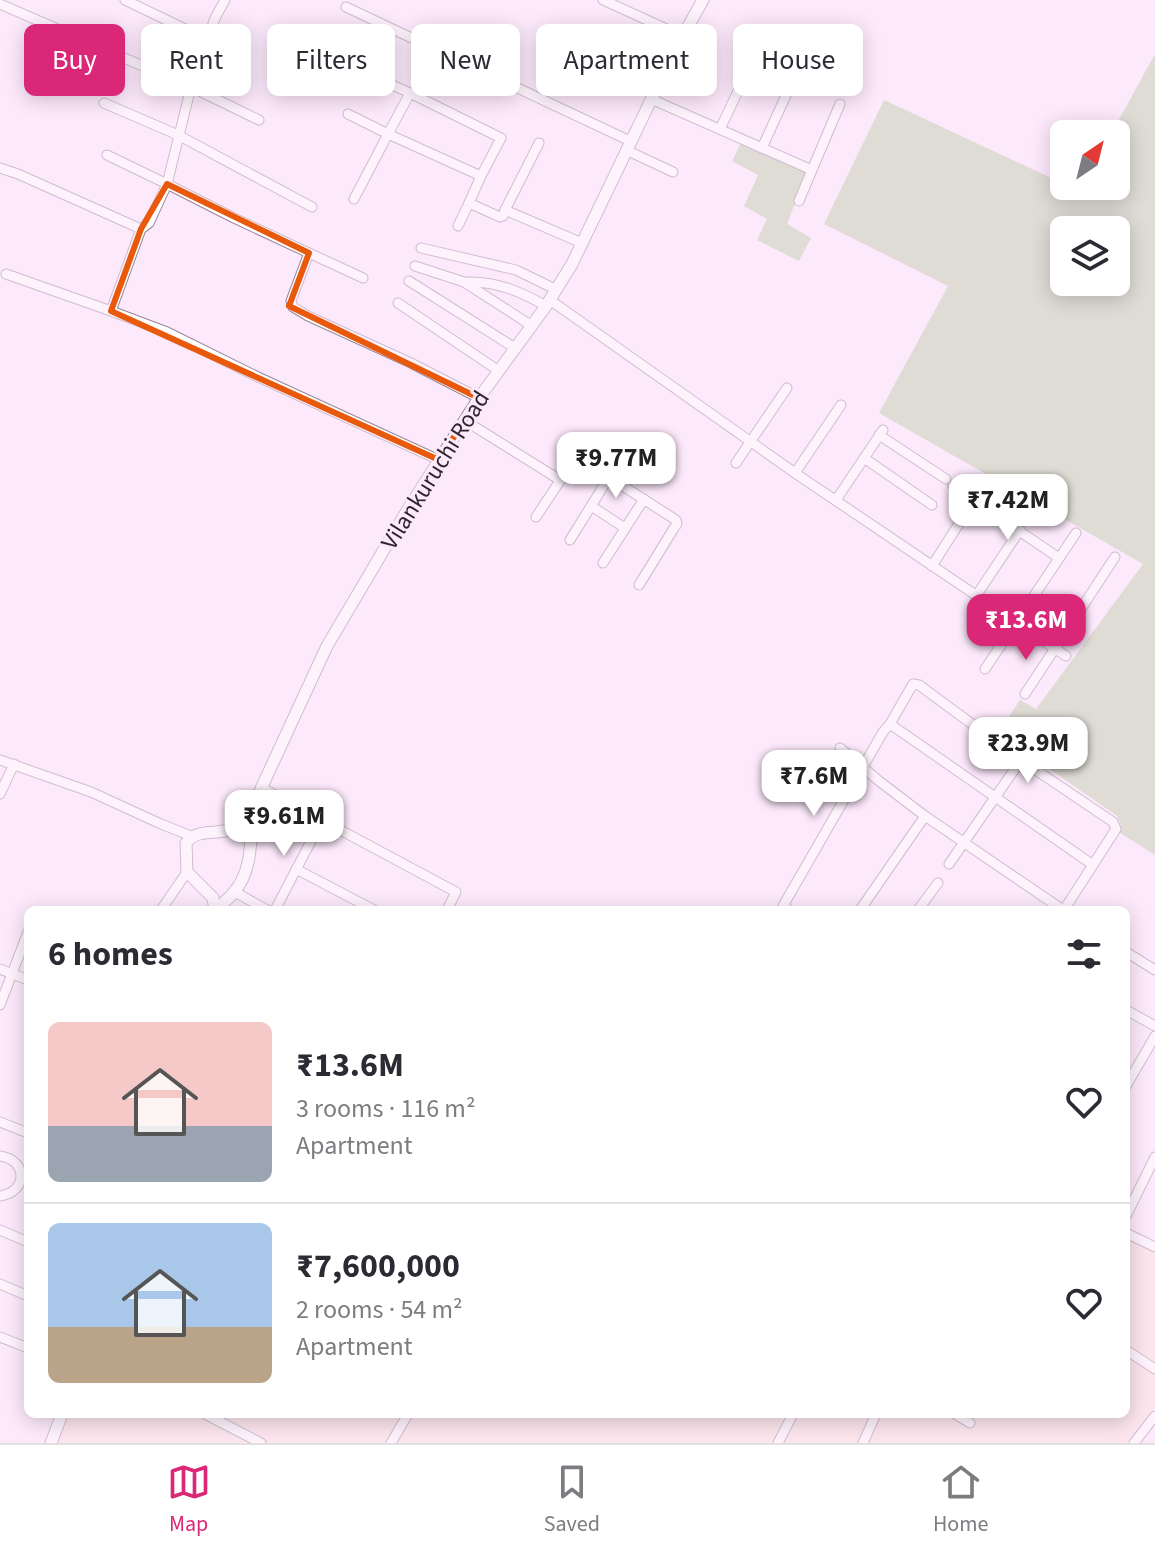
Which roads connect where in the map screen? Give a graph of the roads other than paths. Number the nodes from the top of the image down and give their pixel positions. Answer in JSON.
{"nodes":[{"id":1,"x":125,"y":0,"type":"edge"},
{"id":2,"x":225,"y":0,"type":"edge"},
{"id":3,"x":603,"y":0,"type":"edge"},
{"id":4,"x":703,"y":0,"type":"edge"},
{"id":5,"x":0,"y":4,"type":"edge"},
{"id":6,"x":346,"y":7,"type":"dead end"},
{"id":7,"x":175,"y":24,"type":"edge"},
{"id":8,"x":213,"y":24,"type":"edge"},
{"id":9,"x":656,"y":24,"type":"edge"},
{"id":10,"x":689,"y":24,"type":"edge"},
{"id":11,"x":141,"y":65,"type":"edge"},
{"id":12,"x":395,"y":86,"type":"edge"},
{"id":13,"x":410,"y":93,"type":"junction"},
{"id":14,"x":189,"y":96,"type":"edge"},
{"id":15,"x":210,"y":96,"type":"edge"},
{"id":16,"x":652,"y":96,"type":"edge"},
{"id":17,"x":736,"y":96,"type":"edge"},
{"id":18,"x":786,"y":96,"type":"edge"},
{"id":19,"x":651,"y":99,"type":"junction"},
{"id":20,"x":104,"y":103,"type":"dead end"},
{"id":21,"x":840,"y":104,"type":"dead end"},
{"id":22,"x":348,"y":114,"type":"dead end"},
{"id":23,"x":259,"y":120,"type":"dead end"},
{"id":24,"x":720,"y":129,"type":"junction"},
{"id":25,"x":388,"y":134,"type":"junction"},
{"id":26,"x":178,"y":135,"type":"junction"},
{"id":27,"x":539,"y":143,"type":"dead end"},
{"id":28,"x":628,"y":146,"type":"junction"},
{"id":29,"x":762,"y":148,"type":"junction"},
{"id":30,"x":107,"y":155,"type":"dead end"},
{"id":31,"x":0,"y":168,"type":"edge"},
{"id":32,"x":812,"y":170,"type":"junction"},
{"id":33,"x":673,"y":172,"type":"dead end"},
{"id":34,"x":481,"y":176,"type":"junction"},
{"id":35,"x":167,"y":184,"type":"junction"},
{"id":36,"x":354,"y":199,"type":"dead end"},
{"id":37,"x":799,"y":201,"type":"dead end"},
{"id":38,"x":469,"y":203,"type":"junction"},
{"id":39,"x":312,"y":207,"type":"dead end"},
{"id":40,"x":505,"y":210,"type":"junction"},
{"id":41,"x":458,"y":226,"type":"dead end"},
{"id":42,"x":141,"y":229,"type":"junction"},
{"id":43,"x":582,"y":243,"type":"junction"},
{"id":44,"x":421,"y":248,"type":"dead end"},
{"id":45,"x":309,"y":253,"type":"junction"},
{"id":46,"x":415,"y":266,"type":"dead end"},
{"id":47,"x":6,"y":274,"type":"dead end"},
{"id":48,"x":363,"y":278,"type":"dead end"},
{"id":49,"x":409,"y":281,"type":"dead end"},
{"id":50,"x":464,"y":282,"type":"junction"},
{"id":51,"x":551,"y":299,"type":"junction"},
{"id":52,"x":398,"y":303,"type":"dead end"},
{"id":53,"x":111,"y":311,"type":"junction"},
{"id":54,"x":532,"y":326,"type":"junction"},
{"id":55,"x":515,"y":348,"type":"junction"},
{"id":56,"x":499,"y":371,"type":"junction"},
{"id":57,"x":787,"y":388,"type":"dead end"},
{"id":58,"x":479,"y":398,"type":"junction"},
{"id":59,"x":841,"y":405,"type":"dead end"},
{"id":60,"x":464,"y":420,"type":"junction"},
{"id":61,"x":751,"y":442,"type":"junction"},
{"id":62,"x":585,"y":443,"type":"dead end"},
{"id":63,"x":576,"y":456,"type":"junction"},
{"id":64,"x":864,"y":458,"type":"junction"},
{"id":65,"x":439,"y":460,"type":"junction"},
{"id":66,"x":736,"y":463,"type":"dead end"},
{"id":67,"x":795,"y":473,"type":"junction"},
{"id":68,"x":609,"y":477,"type":"junction"},
{"id":69,"x":560,"y":480,"type":"junction"},
{"id":70,"x":644,"y":499,"type":"junction"},
{"id":71,"x":836,"y":500,"type":"junction"},
{"id":72,"x":974,"y":500,"type":"junction"},
{"id":73,"x":932,"y":505,"type":"dead end"},
{"id":74,"x":591,"y":506,"type":"junction"},
{"id":75,"x":536,"y":517,"type":"dead end"},
{"id":76,"x":625,"y":528,"type":"junction"},
{"id":77,"x":1020,"y":530,"type":"junction"},
{"id":78,"x":1076,"y":533,"type":"dead end"},
{"id":79,"x":570,"y":540,"type":"dead end"},
{"id":80,"x":1115,"y":557,"type":"dead end"},
{"id":81,"x":1059,"y":558,"type":"junction"},
{"id":82,"x":603,"y":563,"type":"dead end"},
{"id":83,"x":932,"y":566,"type":"junction"},
{"id":84,"x":639,"y":585,"type":"dead end"},
{"id":85,"x":976,"y":596,"type":"junction"},
{"id":86,"x":1016,"y":622,"type":"junction"},
{"id":87,"x":1055,"y":648,"type":"junction"},
{"id":88,"x":1066,"y":656,"type":"dead end"},
{"id":89,"x":985,"y":669,"type":"dead end"},
{"id":90,"x":1025,"y":694,"type":"dead end"},
{"id":91,"x":890,"y":724,"type":"junction"},
{"id":92,"x":840,"y":748,"type":"dead end"},
{"id":93,"x":0,"y":760,"type":"edge"},
{"id":94,"x":1021,"y":760,"type":"junction"},
{"id":95,"x":14,"y":764,"type":"junction"},
{"id":96,"x":863,"y":767,"type":"junction"},
{"id":97,"x":262,"y":788,"type":"junction"},
{"id":98,"x":0,"y":794,"type":"edge"},
{"id":99,"x":996,"y":797,"type":"junction"},
{"id":100,"x":253,"y":806,"type":"junction"},
{"id":101,"x":925,"y":816,"type":"junction"},
{"id":102,"x":322,"y":820,"type":"junction"},
{"id":103,"x":191,"y":836,"type":"junction"},
{"id":104,"x":964,"y":843,"type":"junction"},
{"id":105,"x":949,"y":864,"type":"dead end"},
{"id":106,"x":1093,"y":865,"type":"junction"},
{"id":107,"x":296,"y":869,"type":"junction"},
{"id":108,"x":187,"y":872,"type":"junction"},
{"id":109,"x":938,"y":883,"type":"dead end"},
{"id":110,"x":235,"y":892,"type":"junction"},
{"id":111,"x":164,"y":906,"type":"edge"},
{"id":112,"x":215,"y":906,"type":"edge"},
{"id":113,"x":219,"y":906,"type":"edge"},
{"id":114,"x":260,"y":906,"type":"edge"},
{"id":115,"x":277,"y":906,"type":"edge"},
{"id":116,"x":366,"y":906,"type":"edge"},
{"id":117,"x":449,"y":906,"type":"edge"},
{"id":118,"x":783,"y":906,"type":"edge"},
{"id":119,"x":863,"y":906,"type":"edge"},
{"id":120,"x":921,"y":906,"type":"edge"},
{"id":121,"x":1057,"y":906,"type":"edge"},
{"id":122,"x":1066,"y":906,"type":"edge"},
{"id":123,"x":24,"y":942,"type":"edge"},
{"id":124,"x":1130,"y":954,"type":"edge"},
{"id":125,"x":0,"y":969,"type":"edge"},
{"id":126,"x":1155,"y":970,"type":"edge"},
{"id":127,"x":12,"y":973,"type":"junction"},
{"id":128,"x":24,"y":978,"type":"edge"},
{"id":129,"x":0,"y":1005,"type":"edge"},
{"id":130,"x":1130,"y":1012,"type":"edge"},
{"id":131,"x":1155,"y":1026,"type":"edge"},
{"id":132,"x":1155,"y":1036,"type":"edge"},
{"id":133,"x":1130,"y":1079,"type":"edge"},
{"id":134,"x":0,"y":1122,"type":"edge"},
{"id":135,"x":24,"y":1131,"type":"edge"},
{"id":136,"x":0,"y":1156,"type":"edge"},
{"id":137,"x":1155,"y":1157,"type":"edge"},
{"id":138,"x":24,"y":1184,"type":"edge"},
{"id":139,"x":0,"y":1196,"type":"edge"},
{"id":140,"x":1130,"y":1208,"type":"edge"},
{"id":141,"x":0,"y":1230,"type":"edge"},
{"id":142,"x":1130,"y":1235,"type":"edge"},
{"id":143,"x":24,"y":1240,"type":"edge"},
{"id":144,"x":1155,"y":1247,"type":"edge"},
{"id":145,"x":0,"y":1284,"type":"edge"},
{"id":146,"x":24,"y":1294,"type":"edge"},
{"id":147,"x":0,"y":1337,"type":"edge"},
{"id":148,"x":24,"y":1346,"type":"edge"},
{"id":149,"x":1130,"y":1353,"type":"edge"},
{"id":150,"x":1155,"y":1369,"type":"edge"},
{"id":151,"x":1155,"y":1416,"type":"edge"},
{"id":152,"x":60,"y":1418,"type":"edge"},
{"id":153,"x":213,"y":1418,"type":"edge"},
{"id":154,"x":406,"y":1418,"type":"edge"},
{"id":155,"x":791,"y":1418,"type":"edge"},
{"id":156,"x":874,"y":1418,"type":"edge"},
{"id":157,"x":962,"y":1418,"type":"edge"},
{"id":158,"x":970,"y":1423,"type":"dead end"},
{"id":159,"x":51,"y":1443,"type":"edge"},
{"id":160,"x":261,"y":1443,"type":"edge"},
{"id":161,"x":391,"y":1443,"type":"edge"},
{"id":162,"x":778,"y":1443,"type":"edge"},
{"id":163,"x":863,"y":1443,"type":"edge"},
{"id":164,"x":1134,"y":1443,"type":"edge"}],
"edges":[{"from":1,"to":7,"type":"street"},
{"from":2,"to":8,"type":"street"},
{"from":3,"to":9,"type":"street"},
{"from":4,"to":10,"type":"main road","name":"Vilankuruchi Road"},
{"from":5,"to":11,"type":"street"},
{"from":6,"to":28,"type":"street"},
{"from":12,"to":13,"type":"street"},
{"from":13,"to":25,"type":"street"},
{"from":13,"to":34,"type":"street"},
{"from":14,"to":26,"type":"street"},
{"from":15,"to":23,"type":"street"},
{"from":16,"to":19,"type":"main road","name":"Vilankuruchi Road"},
{"from":17,"to":24,"type":"street"},
{"from":18,"to":29,"type":"street"},
{"from":19,"to":24,"type":"street"},
{"from":19,"to":28,"type":"main road","name":"Vilankuruchi Road"},
{"from":20,"to":26,"type":"street"},
{"from":21,"to":32,"type":"street"},
{"from":22,"to":25,"type":"street"},
{"from":24,"to":29,"type":"street"},
{"from":25,"to":34,"type":"street"},
{"from":25,"to":36,"type":"street"},
{"from":26,"to":35,"type":"street"},
{"from":26,"to":39,"type":"street"},
{"from":27,"to":40,"type":"street"},
{"from":28,"to":33,"type":"street"},
{"from":28,"to":43,"type":"main road","name":"Vilankuruchi Road"},
{"from":29,"to":32,"type":"street"},
{"from":30,"to":35,"type":"street"},
{"from":31,"to":42,"type":"street"},
{"from":32,"to":37,"type":"street"},
{"from":34,"to":38,"type":"street"},
{"from":35,"to":42,"type":"street"},
{"from":35,"to":45,"type":"street"},
{"from":38,"to":40,"type":"street"},
{"from":38,"to":41,"type":"street"},
{"from":40,"to":43,"type":"street"},
{"from":42,"to":53,"type":"street"},
{"from":43,"to":51,"type":"main road","name":"Vilankuruchi Road"},
{"from":44,"to":51,"type":"street"},
{"from":45,"to":48,"type":"street"},
{"from":45,"to":58,"type":"street"},
{"from":46,"to":50,"type":"street"},
{"from":47,"to":53,"type":"street"},
{"from":49,"to":55,"type":"street"},
{"from":50,"to":51,"type":"street"},
{"from":50,"to":54,"type":"street"},
{"from":51,"to":54,"type":"main road","name":"Vilankuruchi Road"},
{"from":51,"to":61,"type":"street"},
{"from":52,"to":56,"type":"street"},
{"from":53,"to":65,"type":"street"},
{"from":54,"to":55,"type":"main road","name":"Vilankuruchi Road"},
{"from":55,"to":56,"type":"main road","name":"Vilankuruchi Road"},
{"from":56,"to":58,"type":"main road","name":"Vilankuruchi Road"},
{"from":57,"to":61,"type":"street"},
{"from":58,"to":60,"type":"main road","name":"Vilankuruchi Road"},
{"from":59,"to":67,"type":"street"},
{"from":60,"to":65,"type":"main road","name":"Vilankuruchi Road"},
{"from":60,"to":69,"type":"street"},
{"from":61,"to":66,"type":"street"},
{"from":61,"to":67,"type":"street"},
{"from":62,"to":63,"type":"street"},
{"from":63,"to":68,"type":"street"},
{"from":63,"to":69,"type":"street"},
{"from":64,"to":71,"type":"street"},
{"from":64,"to":72,"type":"street"},
{"from":64,"to":73,"type":"street"},
{"from":65,"to":97,"type":"main road","name":"Vilankuruchi Road"},
{"from":67,"to":71,"type":"street"},
{"from":68,"to":70,"type":"street"},
{"from":68,"to":74,"type":"street"},
{"from":69,"to":75,"type":"street"},
{"from":70,"to":76,"type":"street"},
{"from":70,"to":84,"type":"street"},
{"from":71,"to":83,"type":"street"},
{"from":72,"to":77,"type":"street"},
{"from":72,"to":83,"type":"street"},
{"from":74,"to":76,"type":"street"},
{"from":74,"to":79,"type":"street"},
{"from":76,"to":82,"type":"street"},
{"from":77,"to":81,"type":"street"},
{"from":77,"to":85,"type":"street"},
{"from":78,"to":81,"type":"street"},
{"from":80,"to":87,"type":"street"},
{"from":81,"to":86,"type":"street"},
{"from":83,"to":85,"type":"street"},
{"from":85,"to":86,"type":"street"},
{"from":86,"to":87,"type":"street"},
{"from":86,"to":89,"type":"street"},
{"from":87,"to":88,"type":"street"},
{"from":87,"to":90,"type":"street"},
{"from":91,"to":94,"type":"street"},
{"from":91,"to":96,"type":"street"},
{"from":91,"to":99,"type":"street"},
{"from":92,"to":96,"type":"street"},
{"from":93,"to":95,"type":"street"},
{"from":94,"to":99,"type":"street"},
{"from":94,"to":106,"type":"street"},
{"from":95,"to":98,"type":"street"},
{"from":95,"to":103,"type":"street"},
{"from":96,"to":101,"type":"street"},
{"from":96,"to":118,"type":"street"},
{"from":97,"to":100,"type":"main road","name":"Vilankuruchi Road"},
{"from":97,"to":102,"type":"street"},
{"from":99,"to":104,"type":"street"},
{"from":99,"to":106,"type":"street"},
{"from":100,"to":103,"type":"main road","name":"Vilankuruchi Road"},
{"from":100,"to":110,"type":"main road"},
{"from":101,"to":104,"type":"street"},
{"from":101,"to":119,"type":"street"},
{"from":102,"to":107,"type":"street"},
{"from":102,"to":117,"type":"street"},
{"from":103,"to":108,"type":"main road"},
{"from":104,"to":105,"type":"street"},
{"from":104,"to":121,"type":"street"},
{"from":106,"to":122,"type":"street"},
{"from":107,"to":115,"type":"street"},
{"from":107,"to":116,"type":"street"},
{"from":108,"to":111,"type":"street"},
{"from":108,"to":112,"type":"main road"},
{"from":109,"to":120,"type":"street"},
{"from":110,"to":113,"type":"main road"},
{"from":110,"to":114,"type":"street"},
{"from":123,"to":127,"type":"street"},
{"from":124,"to":126,"type":"street"},
{"from":125,"to":127,"type":"street"},
{"from":127,"to":128,"type":"street"},
{"from":127,"to":129,"type":"street"},
{"from":130,"to":131,"type":"street"},
{"from":132,"to":133,"type":"street"},
{"from":134,"to":135,"type":"street"},
{"from":136,"to":138,"type":"street"},
{"from":137,"to":140,"type":"street"},
{"from":138,"to":139,"type":"street"},
{"from":141,"to":143,"type":"street"},
{"from":142,"to":144,"type":"street"},
{"from":145,"to":146,"type":"street"},
{"from":147,"to":148,"type":"street"},
{"from":149,"to":150,"type":"street"},
{"from":151,"to":164,"type":"street"},
{"from":152,"to":159,"type":"main road"},
{"from":153,"to":160,"type":"street"},
{"from":154,"to":161,"type":"street"},
{"from":155,"to":162,"type":"street"},
{"from":156,"to":163,"type":"street"},
{"from":157,"to":158,"type":"street"}]}
